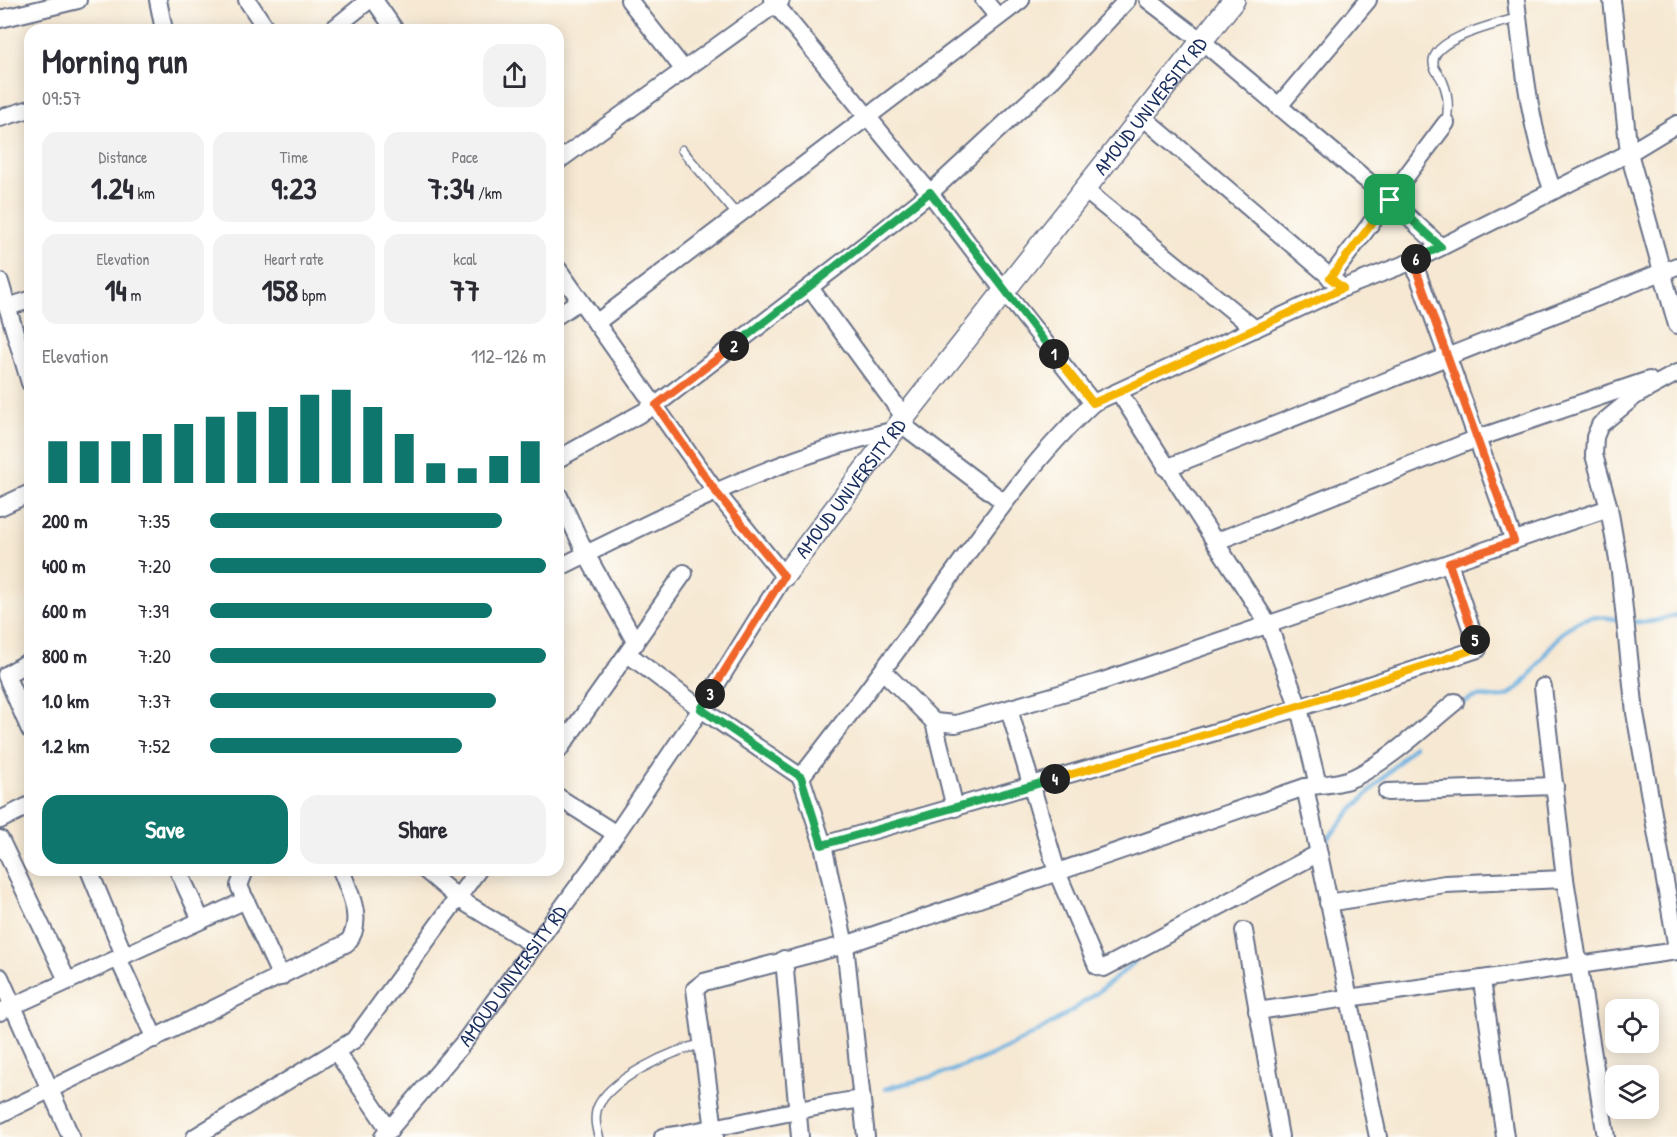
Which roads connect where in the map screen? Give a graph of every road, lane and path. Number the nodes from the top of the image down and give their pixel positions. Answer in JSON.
{"nodes":[{"id":1,"x":78,"y":0,"type":"edge"},
{"id":2,"x":158,"y":0,"type":"edge"},
{"id":3,"x":247,"y":0,"type":"edge"},
{"id":4,"x":369,"y":0,"type":"edge"},
{"id":5,"x":374,"y":0,"type":"edge"},
{"id":6,"x":629,"y":0,"type":"edge"},
{"id":7,"x":984,"y":0,"type":"edge"},
{"id":8,"x":1021,"y":0,"type":"edge"},
{"id":9,"x":1127,"y":0,"type":"edge"},
{"id":10,"x":1148,"y":0,"type":"edge"},
{"id":11,"x":1234,"y":0,"type":"edge"},
{"id":12,"x":1368,"y":0,"type":"edge"},
{"id":13,"x":1516,"y":0,"type":"edge"},
{"id":14,"x":1612,"y":0,"type":"edge"},
{"id":15,"x":776,"y":1,"type":"edge"},
{"id":16,"x":22,"y":7,"type":"edge"},
{"id":17,"x":998,"y":17,"type":"junction"},
{"id":18,"x":1518,"y":18,"type":"junction"},
{"id":19,"x":0,"y":19,"type":"edge"},
{"id":20,"x":163,"y":24,"type":"edge"},
{"id":21,"x":263,"y":24,"type":"edge"},
{"id":22,"x":339,"y":24,"type":"edge"},
{"id":23,"x":391,"y":24,"type":"edge"},
{"id":24,"x":1203,"y":42,"type":"junction"},
{"id":25,"x":684,"y":70,"type":"junction"},
{"id":26,"x":1278,"y":107,"type":"junction"},
{"id":27,"x":24,"y":111,"type":"edge"},
{"id":28,"x":867,"y":116,"type":"junction"},
{"id":29,"x":0,"y":118,"type":"edge"},
{"id":30,"x":1144,"y":118,"type":"junction"},
{"id":31,"x":1446,"y":123,"type":"joint"},
{"id":32,"x":1677,"y":124,"type":"edge"},
{"id":33,"x":682,"y":150,"type":"dead end"},
{"id":34,"x":1629,"y":153,"type":"junction"},
{"id":35,"x":564,"y":157,"type":"edge"},
{"id":36,"x":1552,"y":189,"type":"junction"},
{"id":37,"x":1086,"y":191,"type":"junction"},
{"id":38,"x":930,"y":192,"type":"junction"},
{"id":39,"x":1390,"y":200,"type":"junction"},
{"id":40,"x":739,"y":216,"type":"junction"},
{"id":41,"x":1441,"y":247,"type":"junction"},
{"id":42,"x":1413,"y":261,"type":"junction"},
{"id":43,"x":1677,"y":266,"type":"edge"},
{"id":44,"x":1661,"y":272,"type":"junction"},
{"id":45,"x":564,"y":278,"type":"edge"},
{"id":46,"x":0,"y":282,"type":"edge"},
{"id":47,"x":1336,"y":283,"type":"junction"},
{"id":48,"x":810,"y":288,"type":"junction"},
{"id":49,"x":1004,"y":291,"type":"junction"},
{"id":50,"x":579,"y":301,"type":"junction"},
{"id":51,"x":24,"y":302,"type":"edge"},
{"id":52,"x":8,"y":307,"type":"junction"},
{"id":53,"x":564,"y":311,"type":"edge"},
{"id":54,"x":596,"y":323,"type":"junction"},
{"id":55,"x":1677,"y":325,"type":"edge"},
{"id":56,"x":1255,"y":329,"type":"junction"},
{"id":57,"x":1449,"y":356,"type":"junction"},
{"id":58,"x":24,"y":362,"type":"edge"},
{"id":59,"x":1677,"y":371,"type":"edge"},
{"id":60,"x":1119,"y":392,"type":"junction"},
{"id":61,"x":1093,"y":403,"type":"junction"},
{"id":62,"x":656,"y":405,"type":"junction"},
{"id":63,"x":900,"y":424,"type":"junction"},
{"id":64,"x":1478,"y":438,"type":"junction"},
{"id":65,"x":564,"y":456,"type":"edge"},
{"id":66,"x":1166,"y":468,"type":"junction"},
{"id":67,"x":716,"y":492,"type":"junction"},
{"id":68,"x":24,"y":498,"type":"edge"},
{"id":69,"x":1004,"y":502,"type":"junction"},
{"id":70,"x":0,"y":507,"type":"edge"},
{"id":71,"x":564,"y":507,"type":"edge"},
{"id":72,"x":1610,"y":508,"type":"junction"},
{"id":73,"x":1514,"y":541,"type":"junction"},
{"id":74,"x":1215,"y":542,"type":"junction"},
{"id":75,"x":586,"y":554,"type":"junction"},
{"id":76,"x":1449,"y":563,"type":"junction"},
{"id":77,"x":564,"y":565,"type":"edge"},
{"id":78,"x":684,"y":573,"type":"dead end"},
{"id":79,"x":784,"y":576,"type":"junction"},
{"id":80,"x":1268,"y":624,"type":"junction"},
{"id":81,"x":632,"y":648,"type":"junction"},
{"id":82,"x":24,"y":663,"type":"edge"},
{"id":83,"x":883,"y":671,"type":"junction"},
{"id":84,"x":2,"y":672,"type":"edge"},
{"id":85,"x":1544,"y":687,"type":"dead end"},
{"id":86,"x":1455,"y":702,"type":"dead end"},
{"id":87,"x":1299,"y":708,"type":"junction"},
{"id":88,"x":701,"y":709,"type":"junction"},
{"id":89,"x":1009,"y":709,"type":"junction"},
{"id":90,"x":24,"y":718,"type":"edge"},
{"id":91,"x":934,"y":722,"type":"junction"},
{"id":92,"x":564,"y":744,"type":"edge"},
{"id":93,"x":801,"y":777,"type":"junction"},
{"id":94,"x":1031,"y":786,"type":"junction"},
{"id":95,"x":1312,"y":786,"type":"junction"},
{"id":96,"x":1555,"y":786,"type":"junction"},
{"id":97,"x":1387,"y":792,"type":"dead end"},
{"id":98,"x":564,"y":801,"type":"edge"},
{"id":99,"x":24,"y":807,"type":"edge"},
{"id":100,"x":955,"y":808,"type":"junction"},
{"id":101,"x":0,"y":820,"type":"edge"},
{"id":102,"x":616,"y":834,"type":"junction"},
{"id":103,"x":0,"y":839,"type":"edge"},
{"id":104,"x":822,"y":845,"type":"junction"},
{"id":105,"x":1317,"y":854,"type":"junction"},
{"id":106,"x":1057,"y":872,"type":"junction"},
{"id":107,"x":91,"y":876,"type":"edge"},
{"id":108,"x":181,"y":876,"type":"edge"},
{"id":109,"x":243,"y":876,"type":"edge"},
{"id":110,"x":343,"y":876,"type":"edge"},
{"id":111,"x":432,"y":876,"type":"edge"},
{"id":112,"x":474,"y":876,"type":"edge"},
{"id":113,"x":1565,"y":879,"type":"junction"},
{"id":114,"x":459,"y":899,"type":"junction"},
{"id":115,"x":246,"y":900,"type":"junction"},
{"id":116,"x":1328,"y":903,"type":"junction"},
{"id":117,"x":201,"y":920,"type":"junction"},
{"id":118,"x":1244,"y":931,"type":"dead end"},
{"id":119,"x":534,"y":945,"type":"junction"},
{"id":120,"x":846,"y":945,"type":"junction"},
{"id":121,"x":1677,"y":950,"type":"edge"},
{"id":122,"x":121,"y":957,"type":"junction"},
{"id":123,"x":784,"y":959,"type":"junction"},
{"id":124,"x":1579,"y":967,"type":"junction"},
{"id":125,"x":0,"y":977,"type":"edge"},
{"id":126,"x":281,"y":977,"type":"junction"},
{"id":127,"x":67,"y":980,"type":"junction"},
{"id":128,"x":1482,"y":981,"type":"junction"},
{"id":129,"x":1350,"y":999,"type":"junction"},
{"id":130,"x":7,"y":1009,"type":"edge"},
{"id":131,"x":1257,"y":1011,"type":"junction"},
{"id":132,"x":155,"y":1039,"type":"junction"},
{"id":133,"x":703,"y":1044,"type":"junction"},
{"id":134,"x":337,"y":1053,"type":"junction"},
{"id":135,"x":50,"y":1089,"type":"junction"},
{"id":136,"x":861,"y":1099,"type":"junction"},
{"id":137,"x":798,"y":1108,"type":"junction"},
{"id":138,"x":0,"y":1114,"type":"edge"},
{"id":139,"x":715,"y":1133,"type":"edge"},
{"id":140,"x":386,"y":1134,"type":"edge"},
{"id":141,"x":71,"y":1137,"type":"edge"},
{"id":142,"x":195,"y":1137,"type":"edge"},
{"id":143,"x":599,"y":1137,"type":"edge"},
{"id":144,"x":663,"y":1137,"type":"edge"},
{"id":145,"x":800,"y":1137,"type":"edge"},
{"id":146,"x":866,"y":1137,"type":"edge"},
{"id":147,"x":1281,"y":1137,"type":"edge"},
{"id":148,"x":1378,"y":1137,"type":"edge"},
{"id":149,"x":1505,"y":1137,"type":"edge"},
{"id":150,"x":1606,"y":1137,"type":"edge"}],
"edges":[{"from":1,"to":16,"type":"street"},
{"from":2,"to":20,"type":"street"},
{"from":3,"to":21,"type":"street"},
{"from":4,"to":22,"type":"street"},
{"from":5,"to":23,"type":"street"},
{"from":6,"to":25,"type":"street"},
{"from":7,"to":17,"type":"street"},
{"from":8,"to":17,"type":"street"},
{"from":9,"to":38,"type":"street"},
{"from":10,"to":24,"type":"street"},
{"from":11,"to":24,"type":"street","name":"AMOUD UNIVERSITY RD"},
{"from":12,"to":26,"type":"street"},
{"from":13,"to":18,"type":"street"},
{"from":14,"to":34,"type":"street"},
{"from":15,"to":25,"type":"street"},
{"from":15,"to":28,"type":"street"},
{"from":16,"to":19,"type":"street"},
{"from":17,"to":28,"type":"street"},
{"from":18,"to":31,"type":"lane"},
{"from":18,"to":36,"type":"street"},
{"from":24,"to":26,"type":"street"},
{"from":24,"to":30,"type":"street","name":"AMOUD UNIVERSITY RD"},
{"from":25,"to":35,"type":"street"},
{"from":26,"to":39,"type":"street"},
{"from":27,"to":29,"type":"street"},
{"from":28,"to":38,"type":"street"},
{"from":28,"to":40,"type":"street"},
{"from":30,"to":37,"type":"street","name":"AMOUD UNIVERSITY RD"},
{"from":30,"to":47,"type":"street"},
{"from":31,"to":39,"type":"street"},
{"from":32,"to":34,"type":"street"},
{"from":33,"to":40,"type":"lane"},
{"from":34,"to":36,"type":"street"},
{"from":34,"to":44,"type":"street"},
{"from":36,"to":41,"type":"street"},
{"from":37,"to":49,"type":"street","name":"AMOUD UNIVERSITY RD"},
{"from":37,"to":56,"type":"street"},
{"from":38,"to":48,"type":"street"},
{"from":38,"to":49,"type":"street"},
{"from":39,"to":41,"type":"street"},
{"from":39,"to":47,"type":"street"},
{"from":40,"to":54,"type":"street"},
{"from":41,"to":42,"type":"street"},
{"from":42,"to":47,"type":"street"},
{"from":42,"to":57,"type":"street"},
{"from":43,"to":44,"type":"street"},
{"from":44,"to":55,"type":"street"},
{"from":44,"to":57,"type":"street"},
{"from":45,"to":50,"type":"street"},
{"from":46,"to":52,"type":"street"},
{"from":47,"to":56,"type":"street"},
{"from":48,"to":62,"type":"street"},
{"from":48,"to":63,"type":"street"},
{"from":49,"to":61,"type":"street"},
{"from":49,"to":63,"type":"street","name":"AMOUD UNIVERSITY RD"},
{"from":50,"to":53,"type":"street"},
{"from":50,"to":54,"type":"street"},
{"from":51,"to":52,"type":"street"},
{"from":52,"to":58,"type":"street"},
{"from":54,"to":62,"type":"street"},
{"from":56,"to":60,"type":"street"},
{"from":57,"to":64,"type":"street"},
{"from":57,"to":66,"type":"street"},
{"from":59,"to":64,"type":"street"},
{"from":59,"to":72,"type":"street"},
{"from":60,"to":61,"type":"street"},
{"from":60,"to":66,"type":"street"},
{"from":61,"to":69,"type":"street"},
{"from":62,"to":65,"type":"street"},
{"from":62,"to":67,"type":"street"},
{"from":63,"to":67,"type":"street"},
{"from":63,"to":69,"type":"street"},
{"from":63,"to":79,"type":"street","name":"AMOUD UNIVERSITY RD"},
{"from":64,"to":73,"type":"street"},
{"from":64,"to":74,"type":"street"},
{"from":66,"to":74,"type":"street"},
{"from":67,"to":75,"type":"street"},
{"from":67,"to":79,"type":"street"},
{"from":68,"to":70,"type":"street"},
{"from":69,"to":83,"type":"street"},
{"from":71,"to":75,"type":"street"},
{"from":72,"to":73,"type":"street"},
{"from":72,"to":121,"type":"street"},
{"from":73,"to":76,"type":"street"},
{"from":74,"to":80,"type":"street"},
{"from":75,"to":77,"type":"street"},
{"from":75,"to":81,"type":"street"},
{"from":76,"to":80,"type":"street"},
{"from":76,"to":87,"type":"street"},
{"from":78,"to":81,"type":"street"},
{"from":79,"to":88,"type":"street","name":"AMOUD UNIVERSITY RD"},
{"from":80,"to":87,"type":"street"},
{"from":80,"to":89,"type":"street"},
{"from":81,"to":88,"type":"street"},
{"from":81,"to":92,"type":"street"},
{"from":82,"to":84,"type":"street"},
{"from":83,"to":91,"type":"street"},
{"from":83,"to":93,"type":"street"},
{"from":84,"to":90,"type":"street"},
{"from":85,"to":96,"type":"street"},
{"from":86,"to":95,"type":"street"},
{"from":87,"to":94,"type":"street"},
{"from":87,"to":95,"type":"street"},
{"from":88,"to":93,"type":"street"},
{"from":88,"to":102,"type":"street","name":"AMOUD UNIVERSITY RD"},
{"from":89,"to":91,"type":"street"},
{"from":89,"to":94,"type":"street"},
{"from":91,"to":100,"type":"street"},
{"from":93,"to":104,"type":"street"},
{"from":94,"to":100,"type":"street"},
{"from":94,"to":106,"type":"street"},
{"from":95,"to":105,"type":"street"},
{"from":95,"to":106,"type":"street"},
{"from":96,"to":97,"type":"street"},
{"from":96,"to":113,"type":"street"},
{"from":98,"to":102,"type":"street"},
{"from":99,"to":101,"type":"street"},
{"from":100,"to":104,"type":"street"},
{"from":102,"to":119,"type":"street","name":"AMOUD UNIVERSITY RD"},
{"from":103,"to":127,"type":"street"},
{"from":104,"to":120,"type":"street"},
{"from":105,"to":106,"type":"street"},
{"from":105,"to":116,"type":"street"},
{"from":106,"to":120,"type":"street"},
{"from":107,"to":122,"type":"street"},
{"from":108,"to":117,"type":"street"},
{"from":109,"to":115,"type":"street"},
{"from":110,"to":126,"type":"street"},
{"from":111,"to":114,"type":"street"},
{"from":112,"to":114,"type":"street"},
{"from":113,"to":116,"type":"street"},
{"from":113,"to":124,"type":"street"},
{"from":114,"to":119,"type":"street"},
{"from":114,"to":134,"type":"street"},
{"from":115,"to":117,"type":"street"},
{"from":115,"to":126,"type":"street"},
{"from":116,"to":129,"type":"street"},
{"from":117,"to":122,"type":"street"},
{"from":118,"to":131,"type":"street"},
{"from":119,"to":140,"type":"street","name":"AMOUD UNIVERSITY RD"},
{"from":120,"to":123,"type":"street"},
{"from":120,"to":136,"type":"street"},
{"from":121,"to":124,"type":"street"},
{"from":122,"to":127,"type":"street"},
{"from":122,"to":132,"type":"street"},
{"from":123,"to":133,"type":"street"},
{"from":123,"to":137,"type":"street"},
{"from":124,"to":128,"type":"street"},
{"from":124,"to":150,"type":"street"},
{"from":125,"to":130,"type":"street"},
{"from":126,"to":132,"type":"street"},
{"from":127,"to":130,"type":"street"},
{"from":128,"to":129,"type":"street"},
{"from":128,"to":149,"type":"street"},
{"from":129,"to":131,"type":"street"},
{"from":129,"to":148,"type":"street"},
{"from":130,"to":135,"type":"street"},
{"from":131,"to":147,"type":"street"},
{"from":132,"to":135,"type":"street"},
{"from":133,"to":139,"type":"street"},
{"from":133,"to":143,"type":"lane"},
{"from":134,"to":140,"type":"street"},
{"from":134,"to":142,"type":"street"},
{"from":135,"to":138,"type":"street"},
{"from":135,"to":141,"type":"street"},
{"from":136,"to":137,"type":"street"},
{"from":136,"to":146,"type":"street"},
{"from":137,"to":139,"type":"street"},
{"from":137,"to":145,"type":"street"},
{"from":139,"to":144,"type":"street"}]}
